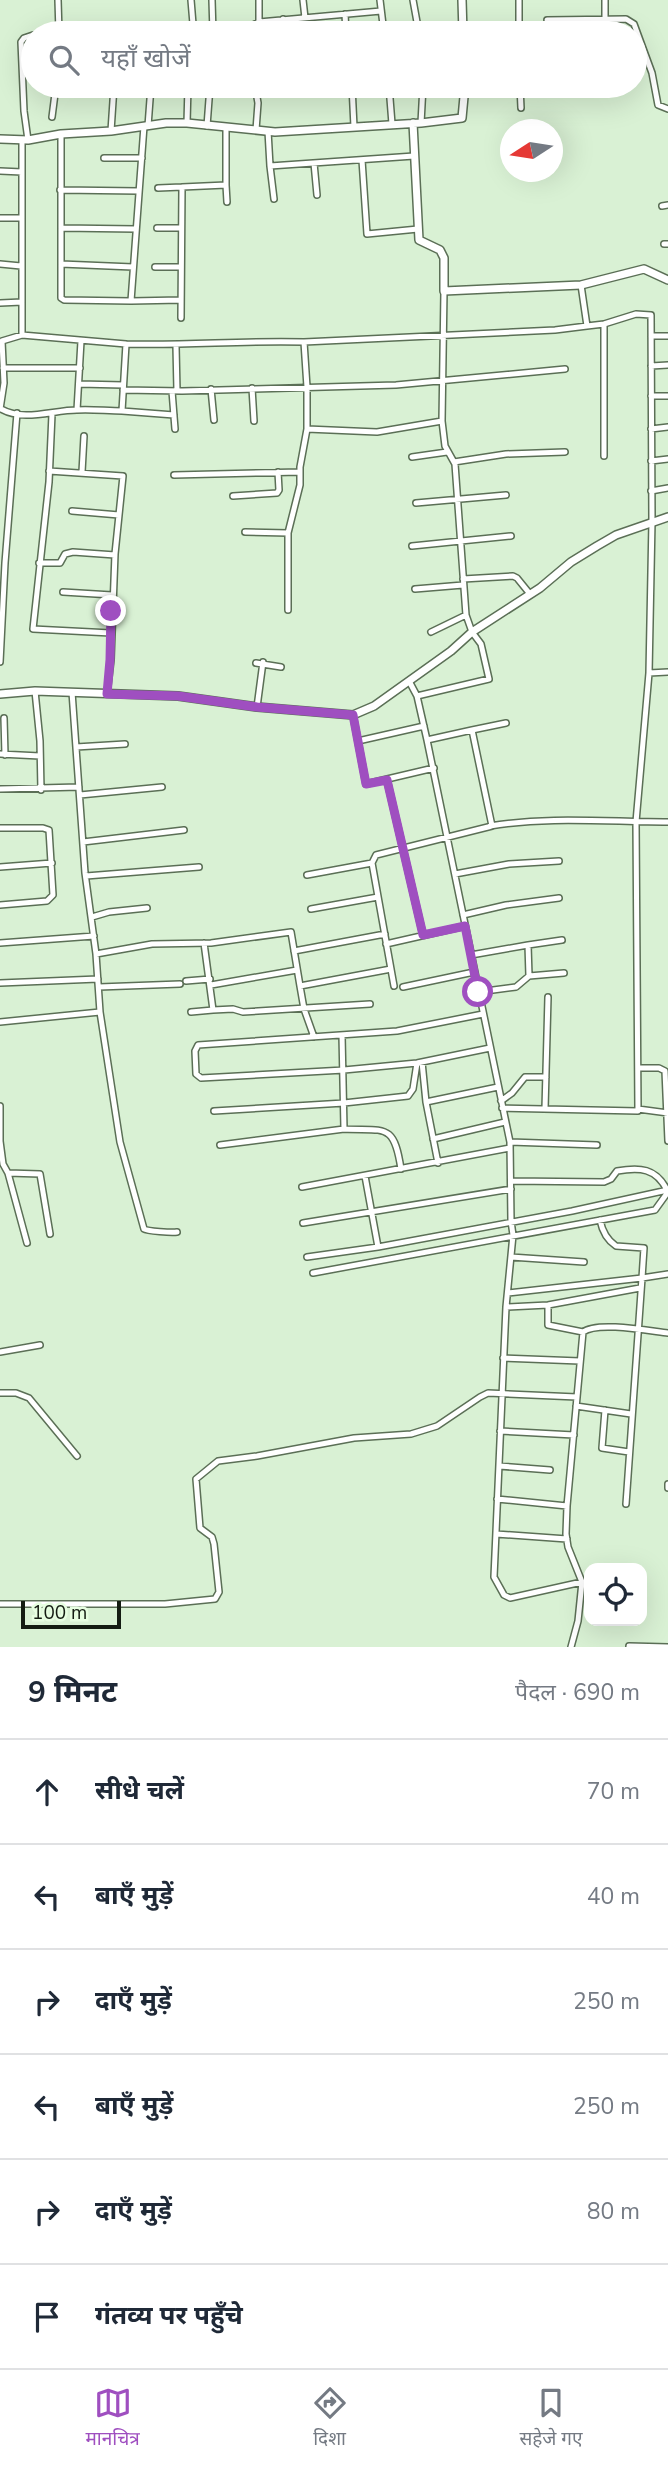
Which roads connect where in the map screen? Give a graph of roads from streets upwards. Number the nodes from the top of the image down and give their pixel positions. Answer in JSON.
{"nodes":[{"id":1,"x":58,"y":0,"type":"edge"},
{"id":2,"x":191,"y":0,"type":"edge"},
{"id":3,"x":212,"y":0,"type":"edge"},
{"id":4,"x":259,"y":0,"type":"edge"},
{"id":5,"x":303,"y":0,"type":"edge"},
{"id":6,"x":380,"y":0,"type":"edge"},
{"id":7,"x":413,"y":0,"type":"edge"},
{"id":8,"x":462,"y":0,"type":"edge"},
{"id":9,"x":519,"y":0,"type":"edge"},
{"id":10,"x":605,"y":0,"type":"edge"},
{"id":11,"x":381,"y":11,"type":"junction"},
{"id":12,"x":345,"y":13,"type":"junction"},
{"id":13,"x":305,"y":18,"type":"junction"},
{"id":14,"x":283,"y":19,"type":"joint"},
{"id":15,"x":605,"y":19,"type":"junction"},
{"id":16,"x":547,"y":20,"type":"dead end"},
{"id":17,"x":59,"y":21,"type":"edge"},
{"id":18,"x":192,"y":21,"type":"edge"},
{"id":19,"x":213,"y":21,"type":"edge"},
{"id":20,"x":259,"y":21,"type":"edge"},
{"id":21,"x":267,"y":21,"type":"edge"},
{"id":22,"x":345,"y":21,"type":"edge"},
{"id":23,"x":382,"y":21,"type":"edge"},
{"id":24,"x":417,"y":21,"type":"edge"},
{"id":25,"x":463,"y":21,"type":"edge"},
{"id":26,"x":519,"y":21,"type":"edge"},
{"id":27,"x":629,"y":21,"type":"edge"},
{"id":28,"x":647,"y":60,"type":"edge"},
{"id":29,"x":23,"y":98,"type":"edge"},
{"id":30,"x":54,"y":98,"type":"edge"},
{"id":31,"x":113,"y":98,"type":"edge"},
{"id":32,"x":150,"y":98,"type":"edge"},
{"id":33,"x":188,"y":98,"type":"edge"},
{"id":34,"x":210,"y":98,"type":"edge"},
{"id":35,"x":256,"y":98,"type":"edge"},
{"id":36,"x":353,"y":98,"type":"edge"},
{"id":37,"x":390,"y":98,"type":"edge"},
{"id":38,"x":422,"y":98,"type":"edge"},
{"id":39,"x":464,"y":98,"type":"edge"},
{"id":40,"x":521,"y":98,"type":"edge"},
{"id":41,"x":521,"y":108,"type":"dead end"},
{"id":42,"x":668,"y":109,"type":"edge"},
{"id":43,"x":52,"y":117,"type":"dead end"},
{"id":44,"x":187,"y":123,"type":"junction"},
{"id":45,"x":417,"y":123,"type":"junction"},
{"id":46,"x":392,"y":124,"type":"junction"},
{"id":47,"x":146,"y":126,"type":"junction"},
{"id":48,"x":207,"y":126,"type":"junction"},
{"id":49,"x":226,"y":127,"type":"junction"},
{"id":50,"x":354,"y":127,"type":"junction"},
{"id":51,"x":256,"y":130,"type":"junction"},
{"id":52,"x":111,"y":131,"type":"junction"},
{"id":53,"x":268,"y":131,"type":"junction"},
{"id":54,"x":61,"y":134,"type":"junction"},
{"id":55,"x":0,"y":139,"type":"edge"},
{"id":56,"x":25,"y":140,"type":"junction"},
{"id":57,"x":414,"y":156,"type":"junction"},
{"id":58,"x":104,"y":158,"type":"dead end"},
{"id":59,"x":142,"y":158,"type":"junction"},
{"id":60,"x":362,"y":160,"type":"junction"},
{"id":61,"x":314,"y":163,"type":"junction"},
{"id":62,"x":270,"y":166,"type":"junction"},
{"id":63,"x":0,"y":171,"type":"edge"},
{"id":64,"x":22,"y":172,"type":"junction"},
{"id":65,"x":226,"y":185,"type":"junction"},
{"id":66,"x":182,"y":187,"type":"junction"},
{"id":67,"x":158,"y":188,"type":"dead end"},
{"id":68,"x":60,"y":190,"type":"junction"},
{"id":69,"x":139,"y":191,"type":"junction"},
{"id":70,"x":317,"y":195,"type":"dead end"},
{"id":71,"x":274,"y":199,"type":"dead end"},
{"id":72,"x":227,"y":202,"type":"dead end"},
{"id":73,"x":0,"y":218,"type":"edge"},
{"id":74,"x":22,"y":218,"type":"junction"},
{"id":75,"x":61,"y":228,"type":"junction"},
{"id":76,"x":157,"y":228,"type":"dead end"},
{"id":77,"x":136,"y":229,"type":"junction"},
{"id":78,"x":180,"y":229,"type":"junction"},
{"id":79,"x":418,"y":229,"type":"junction"},
{"id":80,"x":0,"y":264,"type":"edge"},
{"id":81,"x":61,"y":264,"type":"junction"},
{"id":82,"x":21,"y":266,"type":"junction"},
{"id":83,"x":133,"y":267,"type":"junction"},
{"id":84,"x":155,"y":267,"type":"dead end"},
{"id":85,"x":180,"y":267,"type":"junction"},
{"id":86,"x":668,"y":280,"type":"edge"},
{"id":87,"x":581,"y":285,"type":"junction"},
{"id":88,"x":444,"y":291,"type":"junction"},
{"id":89,"x":181,"y":300,"type":"junction"},
{"id":90,"x":131,"y":301,"type":"junction"},
{"id":91,"x":22,"y":302,"type":"junction"},
{"id":92,"x":0,"y":303,"type":"edge"},
{"id":93,"x":181,"y":318,"type":"dead end"},
{"id":94,"x":604,"y":324,"type":"junction"},
{"id":95,"x":587,"y":326,"type":"junction"},
{"id":96,"x":22,"y":335,"type":"junction"},
{"id":97,"x":442,"y":336,"type":"junction"},
{"id":98,"x":651,"y":336,"type":"junction"},
{"id":99,"x":668,"y":336,"type":"edge"},
{"id":100,"x":1,"y":341,"type":"edge"},
{"id":101,"x":81,"y":341,"type":"junction"},
{"id":102,"x":304,"y":342,"type":"junction"},
{"id":103,"x":126,"y":344,"type":"junction"},
{"id":104,"x":176,"y":346,"type":"junction"},
{"id":105,"x":668,"y":365,"type":"edge"},
{"id":106,"x":651,"y":366,"type":"junction"},
{"id":107,"x":4,"y":368,"type":"junction"},
{"id":108,"x":79,"y":368,"type":"junction"},
{"id":109,"x":565,"y":369,"type":"dead end"},
{"id":110,"x":441,"y":380,"type":"junction"},
{"id":111,"x":79,"y":384,"type":"junction"},
{"id":112,"x":123,"y":387,"type":"junction"},
{"id":113,"x":307,"y":387,"type":"junction"},
{"id":114,"x":252,"y":388,"type":"junction"},
{"id":115,"x":211,"y":389,"type":"junction"},
{"id":116,"x":175,"y":391,"type":"junction"},
{"id":117,"x":651,"y":396,"type":"junction"},
{"id":118,"x":668,"y":396,"type":"edge"},
{"id":119,"x":1,"y":409,"type":"edge"},
{"id":120,"x":77,"y":410,"type":"junction"},
{"id":121,"x":122,"y":411,"type":"junction"},
{"id":122,"x":17,"y":413,"type":"junction"},
{"id":123,"x":52,"y":414,"type":"junction"},
{"id":124,"x":174,"y":415,"type":"junction"},
{"id":125,"x":214,"y":419,"type":"dead end"},
{"id":126,"x":254,"y":421,"type":"dead end"},
{"id":127,"x":442,"y":421,"type":"junction"},
{"id":128,"x":668,"y":428,"type":"edge"},
{"id":129,"x":175,"y":429,"type":"dead end"},
{"id":130,"x":307,"y":429,"type":"junction"},
{"id":131,"x":650,"y":429,"type":"junction"},
{"id":132,"x":83,"y":436,"type":"dead end"},
{"id":133,"x":447,"y":452,"type":"junction"},
{"id":134,"x":565,"y":452,"type":"dead end"},
{"id":135,"x":604,"y":456,"type":"dead end"},
{"id":136,"x":412,"y":457,"type":"dead end"},
{"id":137,"x":668,"y":459,"type":"edge"},
{"id":138,"x":651,"y":461,"type":"junction"},
{"id":139,"x":454,"y":462,"type":"junction"},
{"id":140,"x":49,"y":471,"type":"junction"},
{"id":141,"x":82,"y":472,"type":"junction"},
{"id":142,"x":278,"y":472,"type":"junction"},
{"id":143,"x":300,"y":472,"type":"junction"},
{"id":144,"x":174,"y":475,"type":"dead end"},
{"id":145,"x":668,"y":488,"type":"edge"},
{"id":146,"x":651,"y":491,"type":"junction"},
{"id":147,"x":506,"y":495,"type":"dead end"},
{"id":148,"x":233,"y":496,"type":"dead end"},
{"id":149,"x":457,"y":499,"type":"junction"},
{"id":150,"x":416,"y":503,"type":"dead end"},
{"id":151,"x":72,"y":511,"type":"dead end"},
{"id":152,"x":119,"y":516,"type":"junction"},
{"id":153,"x":668,"y":517,"type":"edge"},
{"id":154,"x":652,"y":521,"type":"junction"},
{"id":155,"x":245,"y":532,"type":"dead end"},
{"id":156,"x":288,"y":533,"type":"junction"},
{"id":157,"x":510,"y":536,"type":"dead end"},
{"id":158,"x":460,"y":541,"type":"junction"},
{"id":159,"x":412,"y":546,"type":"dead end"},
{"id":160,"x":115,"y":555,"type":"junction"},
{"id":161,"x":2,"y":562,"type":"edge"},
{"id":162,"x":40,"y":564,"type":"junction"},
{"id":163,"x":463,"y":582,"type":"junction"},
{"id":164,"x":415,"y":589,"type":"dead end"},
{"id":165,"x":63,"y":592,"type":"dead end"},
{"id":166,"x":530,"y":594,"type":"junction"},
{"id":167,"x":112,"y":595,"type":"junction"},
{"id":168,"x":1,"y":601,"type":"edge"},
{"id":169,"x":288,"y":610,"type":"dead end"},
{"id":170,"x":466,"y":614,"type":"junction"},
{"id":171,"x":430,"y":632,"type":"dead end"},
{"id":172,"x":472,"y":632,"type":"junction"},
{"id":173,"x":1,"y":633,"type":"edge"},
{"id":174,"x":111,"y":633,"type":"junction"},
{"id":175,"x":0,"y":662,"type":"edge"},
{"id":176,"x":281,"y":667,"type":"dead end"},
{"id":177,"x":668,"y":672,"type":"edge"},
{"id":178,"x":649,"y":673,"type":"junction"},
{"id":179,"x":410,"y":681,"type":"junction"},
{"id":180,"x":35,"y":691,"type":"junction"},
{"id":181,"x":72,"y":692,"type":"junction"},
{"id":182,"x":0,"y":694,"type":"edge"},
{"id":183,"x":107,"y":694,"type":"junction"},
{"id":184,"x":417,"y":696,"type":"junction"},
{"id":185,"x":257,"y":707,"type":"junction"},
{"id":186,"x":353,"y":715,"type":"junction"},
{"id":187,"x":4,"y":718,"type":"dead end"},
{"id":188,"x":506,"y":723,"type":"dead end"},
{"id":189,"x":424,"y":726,"type":"junction"},
{"id":190,"x":472,"y":730,"type":"junction"},
{"id":191,"x":427,"y":740,"type":"junction"},
{"id":192,"x":358,"y":741,"type":"junction"},
{"id":193,"x":125,"y":744,"type":"dead end"},
{"id":194,"x":76,"y":747,"type":"junction"},
{"id":195,"x":2,"y":755,"type":"edge"},
{"id":196,"x":40,"y":756,"type":"junction"},
{"id":197,"x":433,"y":768,"type":"junction"},
{"id":198,"x":387,"y":780,"type":"junction"},
{"id":199,"x":162,"y":787,"type":"dead end"},
{"id":200,"x":0,"y":789,"type":"edge"},
{"id":201,"x":41,"y":790,"type":"junction"},
{"id":202,"x":80,"y":791,"type":"junction"},
{"id":203,"x":636,"y":822,"type":"junction"},
{"id":204,"x":668,"y":822,"type":"edge"},
{"id":205,"x":489,"y":826,"type":"junction"},
{"id":206,"x":0,"y":828,"type":"edge"},
{"id":207,"x":184,"y":830,"type":"dead end"},
{"id":208,"x":448,"y":837,"type":"junction"},
{"id":209,"x":83,"y":842,"type":"junction"},
{"id":210,"x":403,"y":848,"type":"junction"},
{"id":211,"x":559,"y":861,"type":"dead end"},
{"id":212,"x":52,"y":863,"type":"junction"},
{"id":213,"x":372,"y":863,"type":"junction"},
{"id":214,"x":0,"y":867,"type":"edge"},
{"id":215,"x":199,"y":867,"type":"dead end"},
{"id":216,"x":455,"y":874,"type":"junction"},
{"id":217,"x":307,"y":875,"type":"dead end"},
{"id":218,"x":86,"y":876,"type":"junction"},
{"id":219,"x":378,"y":897,"type":"junction"},
{"id":220,"x":559,"y":898,"type":"dead end"},
{"id":221,"x":0,"y":905,"type":"edge"},
{"id":222,"x":147,"y":908,"type":"dead end"},
{"id":223,"x":311,"y":909,"type":"dead end"},
{"id":224,"x":463,"y":915,"type":"junction"},
{"id":225,"x":92,"y":917,"type":"junction"},
{"id":226,"x":465,"y":926,"type":"junction"},
{"id":227,"x":384,"y":934,"type":"junction"},
{"id":228,"x":423,"y":935,"type":"junction"},
{"id":229,"x":94,"y":936,"type":"junction"},
{"id":230,"x":562,"y":940,"type":"dead end"},
{"id":231,"x":0,"y":943,"type":"edge"},
{"id":232,"x":204,"y":943,"type":"junction"},
{"id":233,"x":386,"y":944,"type":"junction"},
{"id":234,"x":528,"y":944,"type":"junction"},
{"id":235,"x":295,"y":951,"type":"junction"},
{"id":236,"x":96,"y":954,"type":"junction"},
{"id":237,"x":471,"y":955,"type":"junction"},
{"id":238,"x":391,"y":969,"type":"junction"},
{"id":239,"x":297,"y":970,"type":"junction"},
{"id":240,"x":474,"y":971,"type":"junction"},
{"id":241,"x":564,"y":973,"type":"dead end"},
{"id":242,"x":529,"y":976,"type":"junction"},
{"id":243,"x":98,"y":979,"type":"junction"},
{"id":244,"x":210,"y":982,"type":"junction"},
{"id":245,"x":0,"y":983,"type":"edge"},
{"id":246,"x":300,"y":986,"type":"junction"},
{"id":247,"x":394,"y":986,"type":"dead end"},
{"id":248,"x":99,"y":987,"type":"junction"},
{"id":249,"x":402,"y":988,"type":"dead end"},
{"id":250,"x":478,"y":992,"type":"junction"},
{"id":251,"x":548,"y":997,"type":"dead end"},
{"id":252,"x":370,"y":1004,"type":"dead end"},
{"id":253,"x":304,"y":1009,"type":"junction"},
{"id":254,"x":213,"y":1010,"type":"junction"},
{"id":255,"x":100,"y":1012,"type":"junction"},
{"id":256,"x":191,"y":1012,"type":"dead end"},
{"id":257,"x":483,"y":1014,"type":"junction"},
{"id":258,"x":0,"y":1021,"type":"edge"},
{"id":259,"x":342,"y":1035,"type":"junction"},
{"id":260,"x":314,"y":1037,"type":"junction"},
{"id":261,"x":490,"y":1048,"type":"junction"},
{"id":262,"x":419,"y":1062,"type":"junction"},
{"id":263,"x":639,"y":1068,"type":"junction"},
{"id":264,"x":344,"y":1070,"type":"junction"},
{"id":265,"x":546,"y":1077,"type":"junction"},
{"id":266,"x":667,"y":1084,"type":"edge"},
{"id":267,"x":498,"y":1087,"type":"junction"},
{"id":268,"x":426,"y":1102,"type":"junction"},
{"id":269,"x":344,"y":1103,"type":"junction"},
{"id":270,"x":501,"y":1104,"type":"junction"},
{"id":271,"x":0,"y":1106,"type":"edge"},
{"id":272,"x":545,"y":1109,"type":"junction"},
{"id":273,"x":638,"y":1109,"type":"junction"},
{"id":274,"x":214,"y":1111,"type":"dead end"},
{"id":275,"x":667,"y":1113,"type":"edge"},
{"id":276,"x":505,"y":1122,"type":"junction"},
{"id":277,"x":344,"y":1129,"type":"junction"},
{"id":278,"x":433,"y":1139,"type":"junction"},
{"id":279,"x":0,"y":1141,"type":"edge"},
{"id":280,"x":668,"y":1141,"type":"edge"},
{"id":281,"x":220,"y":1144,"type":"dead end"},
{"id":282,"x":510,"y":1145,"type":"junction"},
{"id":283,"x":597,"y":1145,"type":"dead end"},
{"id":284,"x":438,"y":1163,"type":"junction"},
{"id":285,"x":401,"y":1169,"type":"junction"},
{"id":286,"x":8,"y":1173,"type":"junction"},
{"id":287,"x":365,"y":1176,"type":"junction"},
{"id":288,"x":511,"y":1181,"type":"junction"},
{"id":289,"x":302,"y":1187,"type":"dead end"},
{"id":290,"x":511,"y":1189,"type":"junction"},
{"id":291,"x":668,"y":1190,"type":"edge"},
{"id":292,"x":371,"y":1212,"type":"junction"},
{"id":293,"x":600,"y":1220,"type":"junction"},
{"id":294,"x":511,"y":1221,"type":"junction"},
{"id":295,"x":303,"y":1223,"type":"dead end"},
{"id":296,"x":177,"y":1232,"type":"dead end"},
{"id":297,"x":50,"y":1234,"type":"dead end"},
{"id":298,"x":513,"y":1234,"type":"junction"},
{"id":299,"x":27,"y":1243,"type":"dead end"},
{"id":300,"x":378,"y":1247,"type":"junction"},
{"id":301,"x":511,"y":1257,"type":"junction"},
{"id":302,"x":307,"y":1258,"type":"dead end"},
{"id":303,"x":584,"y":1262,"type":"dead end"},
{"id":304,"x":313,"y":1273,"type":"dead end"},
{"id":305,"x":668,"y":1274,"type":"edge"},
{"id":306,"x":642,"y":1278,"type":"junction"},
{"id":307,"x":640,"y":1288,"type":"junction"},
{"id":308,"x":508,"y":1293,"type":"junction"},
{"id":309,"x":548,"y":1305,"type":"junction"},
{"id":310,"x":506,"y":1307,"type":"junction"},
{"id":311,"x":639,"y":1329,"type":"junction"},
{"id":312,"x":583,"y":1332,"type":"junction"},
{"id":313,"x":668,"y":1334,"type":"edge"},
{"id":314,"x":40,"y":1345,"type":"dead end"},
{"id":315,"x":0,"y":1352,"type":"edge"},
{"id":316,"x":503,"y":1359,"type":"junction"},
{"id":317,"x":580,"y":1361,"type":"junction"},
{"id":318,"x":502,"y":1392,"type":"junction"},
{"id":319,"x":0,"y":1393,"type":"edge"},
{"id":320,"x":577,"y":1397,"type":"junction"},
{"id":321,"x":576,"y":1406,"type":"junction"},
{"id":322,"x":605,"y":1410,"type":"junction"},
{"id":323,"x":631,"y":1414,"type":"junction"},
{"id":324,"x":500,"y":1431,"type":"junction"},
{"id":325,"x":574,"y":1435,"type":"junction"},
{"id":326,"x":629,"y":1452,"type":"junction"},
{"id":327,"x":77,"y":1456,"type":"dead end"},
{"id":328,"x":499,"y":1466,"type":"junction"},
{"id":329,"x":550,"y":1470,"type":"dead end"},
{"id":330,"x":497,"y":1499,"type":"junction"},
{"id":331,"x":626,"y":1504,"type":"dead end"},
{"id":332,"x":567,"y":1506,"type":"junction"},
{"id":333,"x":496,"y":1534,"type":"junction"},
{"id":334,"x":567,"y":1539,"type":"junction"},
{"id":335,"x":582,"y":1582,"type":"junction"},
{"id":336,"x":0,"y":1604,"type":"edge"},
{"id":337,"x":629,"y":1646,"type":"edge"},
{"id":338,"x":571,"y":1647,"type":"edge"},
{"id":339,"x":668,"y":1647,"type":"edge"}],
"edges":[{"from":1,"to":17,"type":"street"},
{"from":2,"to":18,"type":"street"},
{"from":3,"to":19,"type":"street"},
{"from":4,"to":20,"type":"street"},
{"from":5,"to":13,"type":"street"},
{"from":6,"to":11,"type":"street"},
{"from":7,"to":24,"type":"street"},
{"from":8,"to":25,"type":"street"},
{"from":9,"to":26,"type":"street"},
{"from":10,"to":15,"type":"street"},
{"from":11,"to":12,"type":"street"},
{"from":11,"to":23,"type":"street"},
{"from":12,"to":13,"type":"street"},
{"from":12,"to":22,"type":"street"},
{"from":13,"to":14,"type":"street"},
{"from":14,"to":21,"type":"street"},
{"from":15,"to":16,"type":"street"},
{"from":15,"to":27,"type":"street"},
{"from":28,"to":42,"type":"street"},
{"from":29,"to":56,"type":"street"},
{"from":30,"to":43,"type":"street"},
{"from":31,"to":52,"type":"street"},
{"from":32,"to":47,"type":"street"},
{"from":33,"to":44,"type":"street"},
{"from":34,"to":48,"type":"street"},
{"from":35,"to":51,"type":"street"},
{"from":36,"to":50,"type":"street"},
{"from":37,"to":46,"type":"street"},
{"from":38,"to":45,"type":"street"},
{"from":39,"to":45,"type":"street"},
{"from":40,"to":41,"type":"street"},
{"from":44,"to":47,"type":"street"},
{"from":44,"to":48,"type":"street"},
{"from":45,"to":46,"type":"street"},
{"from":45,"to":57,"type":"street"},
{"from":46,"to":50,"type":"street"},
{"from":47,"to":52,"type":"street"},
{"from":47,"to":59,"type":"street"},
{"from":48,"to":49,"type":"street"},
{"from":49,"to":51,"type":"street"},
{"from":49,"to":65,"type":"street"},
{"from":50,"to":53,"type":"street"},
{"from":51,"to":53,"type":"street"},
{"from":52,"to":54,"type":"street"},
{"from":53,"to":62,"type":"street"},
{"from":54,"to":56,"type":"street"},
{"from":54,"to":68,"type":"street"},
{"from":55,"to":56,"type":"street"},
{"from":56,"to":64,"type":"street"},
{"from":57,"to":60,"type":"street"},
{"from":57,"to":79,"type":"street"},
{"from":58,"to":59,"type":"street"},
{"from":59,"to":69,"type":"street"},
{"from":60,"to":61,"type":"street"},
{"from":60,"to":79,"type":"street"},
{"from":61,"to":62,"type":"street"},
{"from":61,"to":70,"type":"street"},
{"from":62,"to":71,"type":"street"},
{"from":63,"to":64,"type":"street"},
{"from":64,"to":74,"type":"street"},
{"from":65,"to":66,"type":"street"},
{"from":65,"to":72,"type":"street"},
{"from":66,"to":67,"type":"street"},
{"from":66,"to":78,"type":"street"},
{"from":68,"to":69,"type":"street"},
{"from":68,"to":75,"type":"street"},
{"from":69,"to":77,"type":"street"},
{"from":73,"to":74,"type":"street"},
{"from":74,"to":82,"type":"street"},
{"from":75,"to":77,"type":"street"},
{"from":75,"to":81,"type":"street"},
{"from":76,"to":78,"type":"street"},
{"from":77,"to":83,"type":"street"},
{"from":78,"to":85,"type":"street"},
{"from":79,"to":88,"type":"street"},
{"from":80,"to":82,"type":"street"},
{"from":81,"to":83,"type":"street"},
{"from":81,"to":90,"type":"street"},
{"from":82,"to":91,"type":"street"},
{"from":83,"to":90,"type":"street"},
{"from":84,"to":85,"type":"street"},
{"from":85,"to":89,"type":"street"},
{"from":86,"to":87,"type":"street"},
{"from":87,"to":88,"type":"street"},
{"from":87,"to":95,"type":"street"},
{"from":88,"to":97,"type":"street"},
{"from":89,"to":90,"type":"street"},
{"from":89,"to":93,"type":"street"},
{"from":91,"to":92,"type":"street"},
{"from":91,"to":96,"type":"street"},
{"from":94,"to":95,"type":"street"},
{"from":94,"to":98,"type":"street"},
{"from":94,"to":135,"type":"street"},
{"from":95,"to":97,"type":"street"},
{"from":96,"to":100,"type":"street"},
{"from":96,"to":101,"type":"street"},
{"from":97,"to":102,"type":"street"},
{"from":97,"to":110,"type":"street"},
{"from":98,"to":99,"type":"street"},
{"from":98,"to":106,"type":"street"},
{"from":100,"to":107,"type":"street"},
{"from":101,"to":103,"type":"street"},
{"from":101,"to":108,"type":"street"},
{"from":102,"to":104,"type":"street"},
{"from":102,"to":113,"type":"street"},
{"from":103,"to":104,"type":"street"},
{"from":103,"to":112,"type":"street"},
{"from":104,"to":116,"type":"street"},
{"from":105,"to":106,"type":"street"},
{"from":106,"to":117,"type":"street"},
{"from":107,"to":108,"type":"street"},
{"from":107,"to":119,"type":"street"},
{"from":108,"to":111,"type":"street"},
{"from":109,"to":110,"type":"street"},
{"from":110,"to":113,"type":"street"},
{"from":110,"to":127,"type":"street"},
{"from":111,"to":112,"type":"street"},
{"from":111,"to":120,"type":"street"},
{"from":112,"to":116,"type":"street"},
{"from":112,"to":121,"type":"street"},
{"from":113,"to":114,"type":"street"},
{"from":113,"to":130,"type":"street"},
{"from":114,"to":115,"type":"street"},
{"from":114,"to":126,"type":"street"},
{"from":115,"to":116,"type":"street"},
{"from":115,"to":125,"type":"street"},
{"from":116,"to":124,"type":"street"},
{"from":117,"to":118,"type":"street"},
{"from":117,"to":131,"type":"street"},
{"from":119,"to":122,"type":"street"},
{"from":120,"to":121,"type":"street"},
{"from":120,"to":123,"type":"street"},
{"from":121,"to":124,"type":"street"},
{"from":122,"to":123,"type":"street"},
{"from":122,"to":161,"type":"street"},
{"from":123,"to":140,"type":"street"},
{"from":124,"to":129,"type":"street"},
{"from":127,"to":130,"type":"street"},
{"from":127,"to":133,"type":"street"},
{"from":128,"to":131,"type":"street"},
{"from":130,"to":143,"type":"street"},
{"from":131,"to":138,"type":"street"},
{"from":132,"to":141,"type":"street"},
{"from":133,"to":136,"type":"street"},
{"from":133,"to":139,"type":"street"},
{"from":134,"to":139,"type":"street"},
{"from":137,"to":138,"type":"street"},
{"from":138,"to":146,"type":"street"},
{"from":139,"to":149,"type":"street"},
{"from":140,"to":141,"type":"street"},
{"from":140,"to":162,"type":"street"},
{"from":141,"to":152,"type":"street"},
{"from":142,"to":143,"type":"street"},
{"from":142,"to":144,"type":"street"},
{"from":142,"to":148,"type":"street"},
{"from":143,"to":156,"type":"street"},
{"from":145,"to":146,"type":"street"},
{"from":146,"to":154,"type":"street"},
{"from":147,"to":149,"type":"street"},
{"from":149,"to":150,"type":"street"},
{"from":149,"to":158,"type":"street"},
{"from":151,"to":152,"type":"street"},
{"from":152,"to":160,"type":"street"},
{"from":153,"to":154,"type":"street"},
{"from":154,"to":166,"type":"street"},
{"from":154,"to":178,"type":"street"},
{"from":155,"to":156,"type":"street"},
{"from":156,"to":169,"type":"street"},
{"from":157,"to":158,"type":"street"},
{"from":158,"to":159,"type":"street"},
{"from":158,"to":163,"type":"street"},
{"from":160,"to":162,"type":"street"},
{"from":160,"to":167,"type":"street"},
{"from":161,"to":168,"type":"street"},
{"from":162,"to":174,"type":"street"},
{"from":163,"to":164,"type":"street"},
{"from":163,"to":166,"type":"street"},
{"from":163,"to":170,"type":"street"},
{"from":165,"to":167,"type":"street"},
{"from":166,"to":172,"type":"street"},
{"from":167,"to":174,"type":"street"},
{"from":168,"to":173,"type":"street"},
{"from":170,"to":171,"type":"street"},
{"from":170,"to":172,"type":"street"},
{"from":172,"to":179,"type":"street"},
{"from":172,"to":184,"type":"street"},
{"from":173,"to":175,"type":"street"},
{"from":174,"to":183,"type":"street"},
{"from":176,"to":185,"type":"street"},
{"from":177,"to":178,"type":"street"},
{"from":178,"to":203,"type":"street"},
{"from":179,"to":184,"type":"street"},
{"from":179,"to":186,"type":"street"},
{"from":180,"to":181,"type":"street"},
{"from":180,"to":182,"type":"street"},
{"from":180,"to":196,"type":"street"},
{"from":181,"to":183,"type":"street"},
{"from":181,"to":194,"type":"street"},
{"from":183,"to":185,"type":"street"},
{"from":184,"to":189,"type":"street"},
{"from":185,"to":186,"type":"street"},
{"from":186,"to":192,"type":"street"},
{"from":187,"to":195,"type":"street"},
{"from":188,"to":190,"type":"street"},
{"from":189,"to":191,"type":"street"},
{"from":189,"to":192,"type":"street"},
{"from":190,"to":191,"type":"street"},
{"from":190,"to":205,"type":"street"},
{"from":191,"to":197,"type":"street"},
{"from":192,"to":198,"type":"street"},
{"from":193,"to":194,"type":"street"},
{"from":194,"to":202,"type":"street"},
{"from":195,"to":196,"type":"street"},
{"from":196,"to":201,"type":"street"},
{"from":197,"to":198,"type":"street"},
{"from":197,"to":208,"type":"street"},
{"from":198,"to":210,"type":"street"},
{"from":199,"to":202,"type":"street"},
{"from":200,"to":201,"type":"street"},
{"from":201,"to":202,"type":"street"},
{"from":202,"to":209,"type":"street"},
{"from":203,"to":204,"type":"street"},
{"from":203,"to":205,"type":"street"},
{"from":203,"to":263,"type":"street"},
{"from":205,"to":208,"type":"street"},
{"from":206,"to":212,"type":"street"},
{"from":207,"to":209,"type":"street"},
{"from":208,"to":210,"type":"street"},
{"from":208,"to":216,"type":"street"},
{"from":209,"to":218,"type":"street"},
{"from":210,"to":213,"type":"street"},
{"from":210,"to":228,"type":"street"},
{"from":211,"to":216,"type":"street"},
{"from":212,"to":214,"type":"street"},
{"from":212,"to":221,"type":"street"},
{"from":213,"to":217,"type":"street"},
{"from":213,"to":219,"type":"street"},
{"from":215,"to":218,"type":"street"},
{"from":216,"to":224,"type":"street"},
{"from":218,"to":225,"type":"street"},
{"from":219,"to":223,"type":"street"},
{"from":219,"to":227,"type":"street"},
{"from":220,"to":224,"type":"street"},
{"from":222,"to":225,"type":"street"},
{"from":224,"to":226,"type":"street"},
{"from":225,"to":229,"type":"street"},
{"from":226,"to":228,"type":"street"},
{"from":226,"to":237,"type":"street"},
{"from":227,"to":233,"type":"street"},
{"from":227,"to":235,"type":"street"},
{"from":228,"to":233,"type":"street"},
{"from":229,"to":231,"type":"street"},
{"from":229,"to":236,"type":"street"},
{"from":230,"to":234,"type":"street"},
{"from":232,"to":235,"type":"street"},
{"from":232,"to":236,"type":"street"},
{"from":232,"to":244,"type":"street"},
{"from":233,"to":238,"type":"street"},
{"from":234,"to":237,"type":"street"},
{"from":234,"to":242,"type":"street"},
{"from":235,"to":239,"type":"street"},
{"from":236,"to":243,"type":"street"},
{"from":237,"to":240,"type":"street"},
{"from":238,"to":246,"type":"street"},
{"from":238,"to":247,"type":"street"},
{"from":239,"to":244,"type":"street"},
{"from":239,"to":246,"type":"street"},
{"from":240,"to":249,"type":"street"},
{"from":240,"to":250,"type":"street"},
{"from":241,"to":242,"type":"street"},
{"from":242,"to":250,"type":"street"},
{"from":243,"to":245,"type":"street"},
{"from":243,"to":248,"type":"street"},
{"from":244,"to":248,"type":"street"},
{"from":244,"to":254,"type":"street"},
{"from":246,"to":253,"type":"street"},
{"from":248,"to":255,"type":"street"},
{"from":250,"to":257,"type":"street"},
{"from":251,"to":265,"type":"street"},
{"from":252,"to":253,"type":"street"},
{"from":253,"to":254,"type":"street"},
{"from":253,"to":260,"type":"street"},
{"from":254,"to":256,"type":"street"},
{"from":255,"to":258,"type":"street"},
{"from":255,"to":296,"type":"street"},
{"from":257,"to":259,"type":"street"},
{"from":257,"to":261,"type":"street"},
{"from":259,"to":260,"type":"street"},
{"from":259,"to":264,"type":"street"},
{"from":260,"to":264,"type":"street"},
{"from":261,"to":262,"type":"street"},
{"from":261,"to":267,"type":"street"},
{"from":262,"to":264,"type":"street"},
{"from":262,"to":268,"type":"street"},
{"from":262,"to":269,"type":"street"},
{"from":263,"to":266,"type":"street"},
{"from":263,"to":273,"type":"street"},
{"from":264,"to":269,"type":"street"},
{"from":265,"to":270,"type":"street"},
{"from":265,"to":272,"type":"street"},
{"from":266,"to":275,"type":"street"},
{"from":267,"to":268,"type":"street"},
{"from":267,"to":270,"type":"street"},
{"from":268,"to":278,"type":"street"},
{"from":269,"to":274,"type":"street"},
{"from":269,"to":277,"type":"street"},
{"from":270,"to":272,"type":"street"},
{"from":270,"to":276,"type":"street"},
{"from":271,"to":279,"type":"street"},
{"from":272,"to":273,"type":"street"},
{"from":273,"to":275,"type":"street"},
{"from":275,"to":280,"type":"street"},
{"from":276,"to":278,"type":"street"},
{"from":276,"to":282,"type":"street"},
{"from":277,"to":281,"type":"street"},
{"from":277,"to":285,"type":"street"},
{"from":278,"to":284,"type":"street"},
{"from":279,"to":286,"type":"street"},
{"from":282,"to":283,"type":"street"},
{"from":282,"to":284,"type":"street"},
{"from":282,"to":288,"type":"street"},
{"from":284,"to":285,"type":"street"},
{"from":285,"to":287,"type":"street"},
{"from":286,"to":297,"type":"street"},
{"from":286,"to":299,"type":"street"},
{"from":287,"to":289,"type":"street"},
{"from":287,"to":292,"type":"street"},
{"from":288,"to":290,"type":"street"},
{"from":288,"to":291,"type":"street"},
{"from":290,"to":292,"type":"street"},
{"from":290,"to":294,"type":"street"},
{"from":291,"to":293,"type":"street"},
{"from":291,"to":294,"type":"street"},
{"from":292,"to":295,"type":"street"},
{"from":292,"to":300,"type":"street"},
{"from":293,"to":298,"type":"street"},
{"from":293,"to":306,"type":"street"},
{"from":294,"to":298,"type":"street"},
{"from":294,"to":300,"type":"street"},
{"from":298,"to":301,"type":"street"},
{"from":298,"to":304,"type":"street"},
{"from":300,"to":302,"type":"street"},
{"from":301,"to":303,"type":"street"},
{"from":301,"to":308,"type":"street"},
{"from":305,"to":306,"type":"street"},
{"from":306,"to":307,"type":"street"},
{"from":306,"to":308,"type":"street"},
{"from":307,"to":309,"type":"street"},
{"from":307,"to":311,"type":"street"},
{"from":308,"to":310,"type":"street"},
{"from":309,"to":310,"type":"street"},
{"from":309,"to":312,"type":"street"},
{"from":310,"to":316,"type":"street"},
{"from":311,"to":312,"type":"street"},
{"from":311,"to":313,"type":"street"},
{"from":311,"to":323,"type":"street"},
{"from":312,"to":317,"type":"street"},
{"from":314,"to":315,"type":"street"},
{"from":316,"to":317,"type":"street"},
{"from":316,"to":318,"type":"street"},
{"from":317,"to":320,"type":"street"},
{"from":318,"to":320,"type":"street"},
{"from":318,"to":324,"type":"street"},
{"from":318,"to":336,"type":"street"},
{"from":319,"to":327,"type":"street"},
{"from":320,"to":321,"type":"street"},
{"from":321,"to":322,"type":"street"},
{"from":321,"to":325,"type":"street"},
{"from":322,"to":323,"type":"street"},
{"from":322,"to":326,"type":"street"},
{"from":323,"to":326,"type":"street"},
{"from":324,"to":325,"type":"street"},
{"from":324,"to":328,"type":"street"},
{"from":325,"to":332,"type":"street"},
{"from":326,"to":331,"type":"street"},
{"from":328,"to":329,"type":"street"},
{"from":328,"to":330,"type":"street"},
{"from":330,"to":332,"type":"street"},
{"from":330,"to":333,"type":"street"},
{"from":332,"to":334,"type":"street"},
{"from":333,"to":334,"type":"street"},
{"from":333,"to":335,"type":"street"},
{"from":334,"to":335,"type":"street"},
{"from":335,"to":338,"type":"street"},
{"from":337,"to":339,"type":"street"}]}
